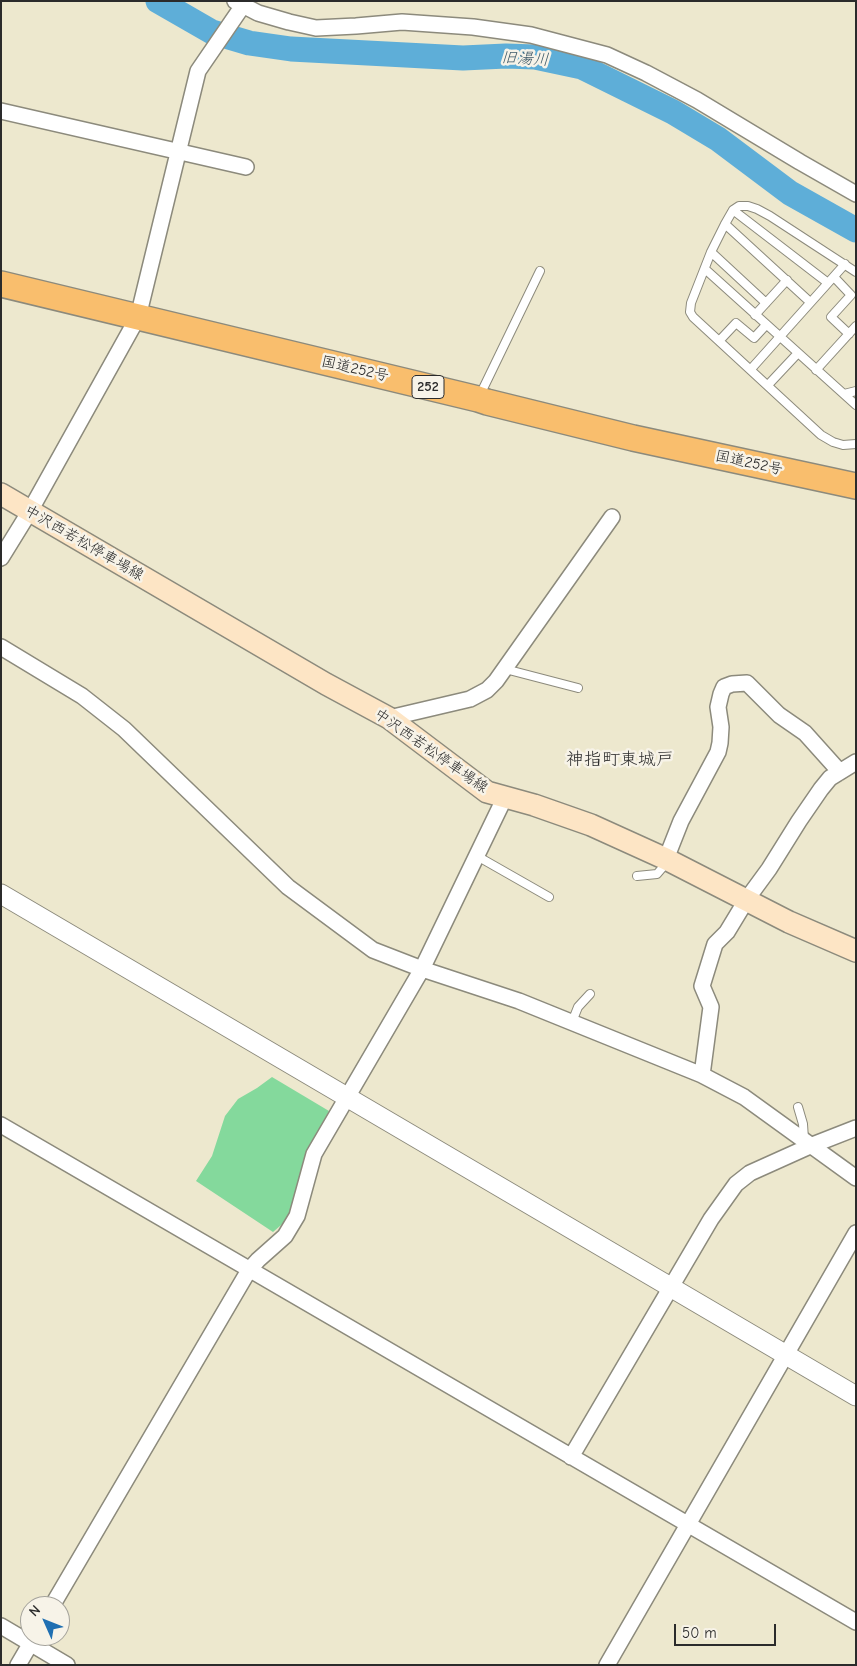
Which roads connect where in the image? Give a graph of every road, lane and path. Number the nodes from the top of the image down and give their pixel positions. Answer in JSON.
{"nodes":[{"id":1,"x":242,"y":3,"type":"edge"},
{"id":2,"x":1,"y":111,"type":"edge"},
{"id":3,"x":178,"y":153,"type":"junction"},
{"id":4,"x":246,"y":167,"type":"dead end"},
{"id":5,"x":856,"y":194,"type":"edge"},
{"id":6,"x":733,"y":210,"type":"junction"},
{"id":7,"x":725,"y":224,"type":"junction"},
{"id":8,"x":711,"y":252,"type":"junction"},
{"id":9,"x":845,"y":264,"type":"junction"},
{"id":10,"x":705,"y":269,"type":"junction"},
{"id":11,"x":540,"y":271,"type":"dead end"},
{"id":12,"x":856,"y":272,"type":"edge"},
{"id":13,"x":787,"y":280,"type":"junction"},
{"id":14,"x":831,"y":280,"type":"junction"},
{"id":15,"x":1,"y":284,"type":"edge"},
{"id":16,"x":810,"y":302,"type":"junction"},
{"id":17,"x":766,"y":303,"type":"junction"},
{"id":18,"x":755,"y":315,"type":"junction"},
{"id":19,"x":138,"y":318,"type":"junction"},
{"id":20,"x":766,"y":325,"type":"junction"},
{"id":21,"x":856,"y":326,"type":"edge"},
{"id":22,"x":849,"y":334,"type":"junction"},
{"id":23,"x":779,"y":336,"type":"junction"},
{"id":24,"x":720,"y":340,"type":"junction"},
{"id":25,"x":798,"y":353,"type":"junction"},
{"id":26,"x":751,"y":369,"type":"junction"},
{"id":27,"x":816,"y":370,"type":"junction"},
{"id":28,"x":768,"y":385,"type":"junction"},
{"id":29,"x":856,"y":391,"type":"edge"},
{"id":30,"x":844,"y":394,"type":"junction"},
{"id":31,"x":478,"y":399,"type":"junction"},
{"id":32,"x":856,"y":405,"type":"edge"},
{"id":33,"x":856,"y":444,"type":"edge"},
{"id":34,"x":856,"y":486,"type":"edge"},
{"id":35,"x":1,"y":494,"type":"edge"},
{"id":36,"x":30,"y":511,"type":"junction"},
{"id":37,"x":612,"y":517,"type":"dead end"},
{"id":38,"x":1,"y":558,"type":"edge"},
{"id":39,"x":1,"y":647,"type":"edge"},
{"id":40,"x":505,"y":669,"type":"junction"},
{"id":41,"x":578,"y":688,"type":"dead end"},
{"id":42,"x":389,"y":718,"type":"junction"},
{"id":43,"x":856,"y":762,"type":"edge"},
{"id":44,"x":840,"y":772,"type":"junction"},
{"id":45,"x":505,"y":798,"type":"junction"},
{"id":46,"x":477,"y":856,"type":"junction"},
{"id":47,"x":666,"y":858,"type":"junction"},
{"id":48,"x":637,"y":876,"type":"dead end"},
{"id":49,"x":1,"y":894,"type":"edge"},
{"id":50,"x":549,"y":897,"type":"dead end"},
{"id":51,"x":747,"y":899,"type":"junction"},
{"id":52,"x":856,"y":951,"type":"edge"},
{"id":53,"x":422,"y":969,"type":"junction"},
{"id":54,"x":590,"y":994,"type":"dead end"},
{"id":55,"x":572,"y":1022,"type":"junction"},
{"id":56,"x":702,"y":1076,"type":"junction"},
{"id":57,"x":348,"y":1097,"type":"junction"},
{"id":58,"x":798,"y":1107,"type":"dead end"},
{"id":59,"x":1,"y":1125,"type":"edge"},
{"id":60,"x":856,"y":1128,"type":"edge"},
{"id":61,"x":807,"y":1143,"type":"junction"},
{"id":62,"x":856,"y":1178,"type":"edge"},
{"id":63,"x":854,"y":1242,"type":"edge"},
{"id":64,"x":249,"y":1270,"type":"junction"},
{"id":65,"x":672,"y":1287,"type":"junction"},
{"id":66,"x":786,"y":1355,"type":"junction"},
{"id":67,"x":856,"y":1396,"type":"edge"},
{"id":68,"x":572,"y":1457,"type":"junction"},
{"id":69,"x":689,"y":1525,"type":"junction"},
{"id":70,"x":58,"y":1596,"type":"edge"},
{"id":71,"x":856,"y":1622,"type":"edge"},
{"id":72,"x":1,"y":1626,"type":"edge"},
{"id":73,"x":20,"y":1634,"type":"edge"},
{"id":74,"x":29,"y":1646,"type":"edge"},
{"id":75,"x":41,"y":1646,"type":"edge"},
{"id":76,"x":18,"y":1665,"type":"edge"},
{"id":77,"x":67,"y":1665,"type":"edge"},
{"id":78,"x":608,"y":1665,"type":"edge"}],
"edges":[{"from":1,"to":3,"type":"street"},
{"from":1,"to":5,"type":"street"},
{"from":2,"to":3,"type":"street"},
{"from":3,"to":4,"type":"street"},
{"from":3,"to":19,"type":"street"},
{"from":6,"to":7,"type":"lane"},
{"from":6,"to":9,"type":"lane"},
{"from":6,"to":14,"type":"lane"},
{"from":7,"to":8,"type":"lane"},
{"from":7,"to":13,"type":"lane"},
{"from":8,"to":10,"type":"lane"},
{"from":8,"to":17,"type":"lane"},
{"from":9,"to":12,"type":"lane"},
{"from":9,"to":14,"type":"lane"},
{"from":10,"to":18,"type":"lane"},
{"from":10,"to":24,"type":"lane"},
{"from":11,"to":31,"type":"lane"},
{"from":13,"to":16,"type":"lane"},
{"from":13,"to":17,"type":"lane"},
{"from":14,"to":16,"type":"lane"},
{"from":14,"to":22,"type":"lane"},
{"from":15,"to":19,"type":"highway","name":"国道252号","number":"252"},
{"from":16,"to":23,"type":"lane"},
{"from":17,"to":18,"type":"lane"},
{"from":18,"to":20,"type":"lane"},
{"from":19,"to":31,"type":"highway","name":"国道252号","number":"252"},
{"from":19,"to":36,"type":"street"},
{"from":20,"to":23,"type":"lane"},
{"from":20,"to":24,"type":"lane"},
{"from":21,"to":22,"type":"lane"},
{"from":22,"to":27,"type":"lane"},
{"from":23,"to":25,"type":"lane"},
{"from":23,"to":26,"type":"lane"},
{"from":24,"to":26,"type":"lane"},
{"from":25,"to":27,"type":"lane"},
{"from":25,"to":28,"type":"lane"},
{"from":26,"to":28,"type":"lane"},
{"from":27,"to":30,"type":"lane"},
{"from":28,"to":33,"type":"lane"},
{"from":29,"to":30,"type":"lane"},
{"from":30,"to":32,"type":"lane"},
{"from":31,"to":34,"type":"highway","name":"国道252号","number":"252"},
{"from":35,"to":36,"type":"main road","name":"中沢西若松停車場線"},
{"from":36,"to":38,"type":"street"},
{"from":36,"to":42,"type":"main road","name":"中沢西若松停車場線"},
{"from":37,"to":40,"type":"street"},
{"from":39,"to":53,"type":"street"},
{"from":40,"to":41,"type":"lane"},
{"from":40,"to":42,"type":"street"},
{"from":42,"to":45,"type":"main road","name":"中沢西若松停車場線"},
{"from":43,"to":44,"type":"street"},
{"from":44,"to":47,"type":"street"},
{"from":44,"to":51,"type":"street"},
{"from":45,"to":46,"type":"street"},
{"from":45,"to":47,"type":"main road","name":"中沢西若松停車場線"},
{"from":46,"to":50,"type":"lane"},
{"from":46,"to":53,"type":"street"},
{"from":47,"to":48,"type":"lane"},
{"from":47,"to":51,"type":"main road","name":"中沢西若松停車場線"},
{"from":49,"to":57,"type":"street"},
{"from":51,"to":52,"type":"main road","name":"中沢西若松停車場線"},
{"from":51,"to":56,"type":"street"},
{"from":53,"to":55,"type":"street"},
{"from":53,"to":57,"type":"street"},
{"from":54,"to":55,"type":"lane"},
{"from":55,"to":56,"type":"street"},
{"from":56,"to":61,"type":"street"},
{"from":57,"to":64,"type":"street"},
{"from":57,"to":65,"type":"street"},
{"from":58,"to":61,"type":"lane"},
{"from":59,"to":64,"type":"street"},
{"from":60,"to":61,"type":"street"},
{"from":61,"to":62,"type":"street"},
{"from":61,"to":65,"type":"street"},
{"from":63,"to":66,"type":"street"},
{"from":64,"to":68,"type":"street"},
{"from":64,"to":70,"type":"street"},
{"from":65,"to":66,"type":"street"},
{"from":65,"to":68,"type":"street"},
{"from":66,"to":67,"type":"street"},
{"from":66,"to":69,"type":"street"},
{"from":68,"to":69,"type":"street"},
{"from":69,"to":71,"type":"street"},
{"from":69,"to":78,"type":"street"},
{"from":72,"to":73,"type":"street"},
{"from":74,"to":76,"type":"street"},
{"from":75,"to":77,"type":"street"}]}
